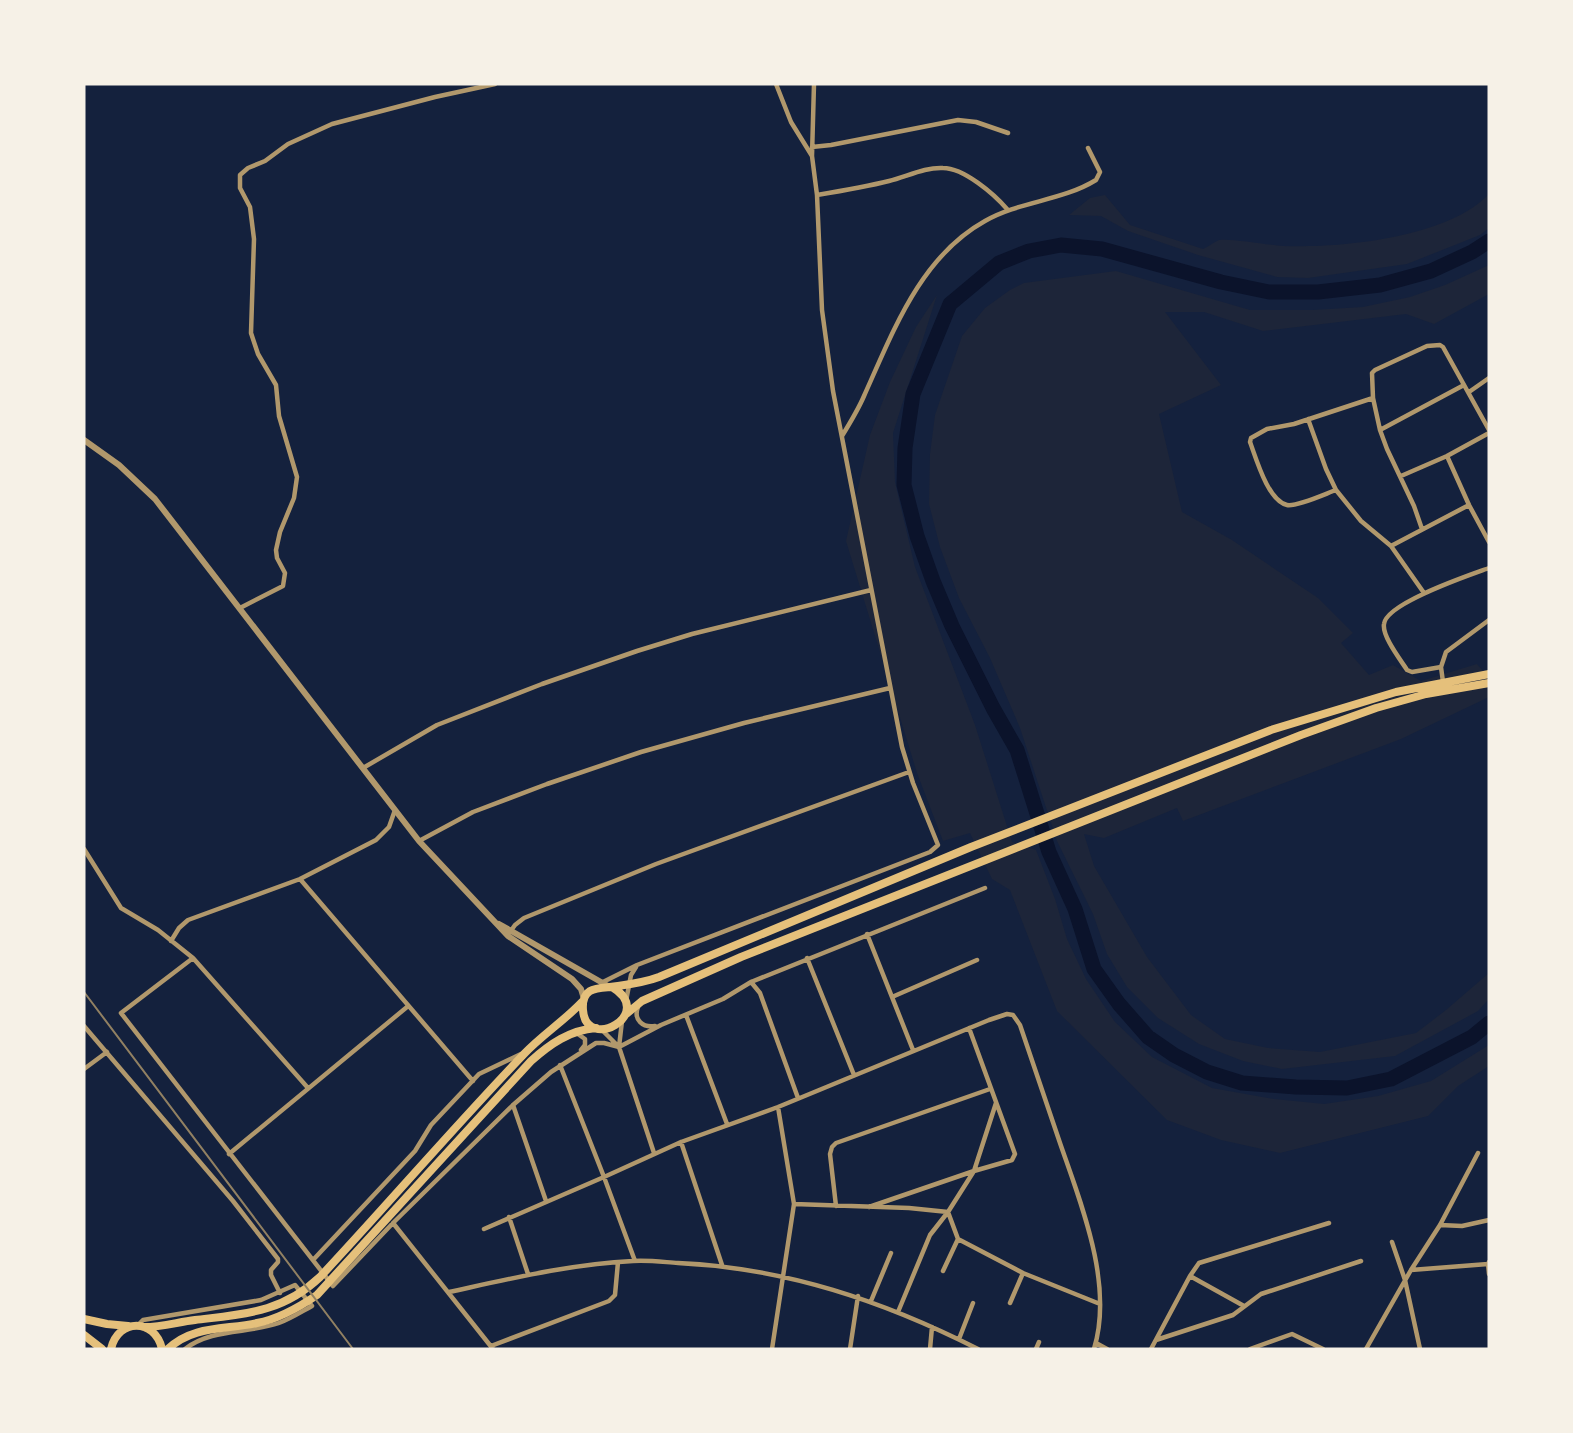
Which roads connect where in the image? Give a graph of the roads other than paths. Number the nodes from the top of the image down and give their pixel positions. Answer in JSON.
{"nodes":[{"id":1,"x":495,"y":84,"type":"edge"},
{"id":2,"x":776,"y":84,"type":"edge"},
{"id":3,"x":814,"y":84,"type":"edge"},
{"id":4,"x":1008,"y":133,"type":"dead end"},
{"id":5,"x":812,"y":147,"type":"junction"},
{"id":6,"x":1088,"y":148,"type":"dead end"},
{"id":7,"x":812,"y":156,"type":"junction"},
{"id":8,"x":817,"y":195,"type":"junction"},
{"id":9,"x":1007,"y":209,"type":"junction"},
{"id":10,"x":1489,"y":378,"type":"edge"},
{"id":11,"x":1464,"y":385,"type":"junction"},
{"id":12,"x":1469,"y":392,"type":"junction"},
{"id":13,"x":1373,"y":398,"type":"junction"},
{"id":14,"x":1308,"y":419,"type":"junction"},
{"id":15,"x":1380,"y":430,"type":"junction"},
{"id":16,"x":1489,"y":432,"type":"edge"},
{"id":17,"x":842,"y":436,"type":"junction"},
{"id":18,"x":84,"y":440,"type":"edge"},
{"id":19,"x":1447,"y":456,"type":"junction"},
{"id":20,"x":1401,"y":476,"type":"junction"},
{"id":21,"x":1336,"y":490,"type":"junction"},
{"id":22,"x":1469,"y":505,"type":"junction"},
{"id":23,"x":1422,"y":529,"type":"junction"},
{"id":24,"x":1489,"y":542,"type":"edge"},
{"id":25,"x":1391,"y":546,"type":"junction"},
{"id":26,"x":1489,"y":568,"type":"edge"},
{"id":27,"x":871,"y":590,"type":"junction"},
{"id":28,"x":1424,"y":593,"type":"junction"},
{"id":29,"x":240,"y":608,"type":"junction"},
{"id":30,"x":1489,"y":620,"type":"edge"},
{"id":31,"x":1440,"y":668,"type":"junction"},
{"id":32,"x":1489,"y":674,"type":"edge"},
{"id":33,"x":1443,"y":682,"type":"junction"},
{"id":34,"x":1489,"y":683,"type":"edge"},
{"id":35,"x":890,"y":688,"type":"junction"},
{"id":36,"x":363,"y":768,"type":"junction"},
{"id":37,"x":909,"y":772,"type":"junction"},
{"id":38,"x":395,"y":810,"type":"junction"},
{"id":39,"x":419,"y":841,"type":"junction"},
{"id":40,"x":84,"y":849,"type":"edge"},
{"id":41,"x":300,"y":879,"type":"junction"},
{"id":42,"x":985,"y":888,"type":"dead end"},
{"id":43,"x":509,"y":934,"type":"junction"},
{"id":44,"x":867,"y":934,"type":"junction"},
{"id":45,"x":171,"y":941,"type":"junction"},
{"id":46,"x":193,"y":958,"type":"junction"},
{"id":47,"x":807,"y":958,"type":"junction"},
{"id":48,"x":977,"y":960,"type":"dead end"},
{"id":49,"x":638,"y":965,"type":"junction"},
{"id":50,"x":751,"y":982,"type":"junction"},
{"id":51,"x":628,"y":984,"type":"junction"},
{"id":52,"x":605,"y":986,"type":"junction"},
{"id":53,"x":892,"y":997,"type":"junction"},
{"id":54,"x":584,"y":1000,"type":"junction"},
{"id":55,"x":642,"y":1001,"type":"junction"},
{"id":56,"x":626,"y":1003,"type":"junction"},
{"id":57,"x":407,"y":1007,"type":"junction"},
{"id":58,"x":686,"y":1015,"type":"junction"},
{"id":59,"x":623,"y":1018,"type":"junction"},
{"id":60,"x":661,"y":1025,"type":"junction"},
{"id":61,"x":84,"y":1026,"type":"edge"},
{"id":62,"x":969,"y":1028,"type":"junction"},
{"id":63,"x":600,"y":1029,"type":"junction"},
{"id":64,"x":575,"y":1032,"type":"junction"},
{"id":65,"x":619,"y":1047,"type":"junction"},
{"id":66,"x":913,"y":1050,"type":"junction"},
{"id":67,"x":107,"y":1052,"type":"junction"},
{"id":68,"x":526,"y":1052,"type":"junction"},
{"id":69,"x":577,"y":1054,"type":"junction"},
{"id":70,"x":560,"y":1065,"type":"junction"},
{"id":71,"x":84,"y":1069,"type":"edge"},
{"id":72,"x":854,"y":1075,"type":"junction"},
{"id":73,"x":473,"y":1082,"type":"junction"},
{"id":74,"x":308,"y":1088,"type":"junction"},
{"id":75,"x":990,"y":1089,"type":"junction"},
{"id":76,"x":798,"y":1098,"type":"junction"},
{"id":77,"x":996,"y":1103,"type":"junction"},
{"id":78,"x":513,"y":1105,"type":"junction"},
{"id":79,"x":778,"y":1107,"type":"junction"},
{"id":80,"x":727,"y":1124,"type":"junction"},
{"id":81,"x":681,"y":1142,"type":"junction"},
{"id":82,"x":654,"y":1153,"type":"junction"},
{"id":83,"x":1478,"y":1153,"type":"dead end"},
{"id":84,"x":229,"y":1154,"type":"junction"},
{"id":85,"x":974,"y":1171,"type":"junction"},
{"id":86,"x":604,"y":1177,"type":"junction"},
{"id":87,"x":546,"y":1201,"type":"junction"},
{"id":88,"x":794,"y":1204,"type":"junction"},
{"id":89,"x":836,"y":1206,"type":"junction"},
{"id":90,"x":869,"y":1206,"type":"junction"},
{"id":91,"x":948,"y":1212,"type":"junction"},
{"id":92,"x":509,"y":1217,"type":"junction"},
{"id":93,"x":1489,"y":1220,"type":"edge"},
{"id":94,"x":393,"y":1223,"type":"junction"},
{"id":95,"x":1329,"y":1223,"type":"dead end"},
{"id":96,"x":1440,"y":1225,"type":"junction"},
{"id":97,"x":484,"y":1229,"type":"dead end"},
{"id":98,"x":958,"y":1239,"type":"junction"},
{"id":99,"x":1392,"y":1242,"type":"dead end"},
{"id":100,"x":891,"y":1253,"type":"dead end"},
{"id":101,"x":313,"y":1260,"type":"junction"},
{"id":102,"x":635,"y":1261,"type":"junction"},
{"id":103,"x":618,"y":1262,"type":"junction"},
{"id":104,"x":1361,"y":1262,"type":"dead end"},
{"id":105,"x":1488,"y":1263,"type":"edge"},
{"id":106,"x":722,"y":1265,"type":"junction"},
{"id":107,"x":1411,"y":1270,"type":"junction"},
{"id":108,"x":943,"y":1271,"type":"dead end"},
{"id":109,"x":1023,"y":1273,"type":"junction"},
{"id":110,"x":528,"y":1274,"type":"junction"},
{"id":111,"x":1489,"y":1274,"type":"edge"},
{"id":112,"x":783,"y":1275,"type":"junction"},
{"id":113,"x":1190,"y":1275,"type":"junction"},
{"id":114,"x":1405,"y":1280,"type":"junction"},
{"id":115,"x":448,"y":1292,"type":"junction"},
{"id":116,"x":280,"y":1293,"type":"junction"},
{"id":117,"x":858,"y":1296,"type":"junction"},
{"id":118,"x":871,"y":1301,"type":"junction"},
{"id":119,"x":973,"y":1303,"type":"dead end"},
{"id":120,"x":1010,"y":1303,"type":"dead end"},
{"id":121,"x":1100,"y":1304,"type":"junction"},
{"id":122,"x":1244,"y":1306,"type":"junction"},
{"id":123,"x":898,"y":1312,"type":"junction"},
{"id":124,"x":84,"y":1319,"type":"edge"},
{"id":125,"x":137,"y":1326,"type":"junction"},
{"id":126,"x":932,"y":1327,"type":"junction"},
{"id":127,"x":84,"y":1335,"type":"edge"},
{"id":128,"x":959,"y":1339,"type":"junction"},
{"id":129,"x":1156,"y":1340,"type":"junction"},
{"id":130,"x":1039,"y":1342,"type":"dead end"},
{"id":131,"x":1095,"y":1346,"type":"edge"},
{"id":132,"x":492,"y":1347,"type":"edge"},
{"id":133,"x":1314,"y":1347,"type":"edge"},
{"id":134,"x":102,"y":1349,"type":"edge"},
{"id":135,"x":111,"y":1349,"type":"edge"},
{"id":136,"x":162,"y":1349,"type":"edge"},
{"id":137,"x":168,"y":1349,"type":"edge"},
{"id":138,"x":185,"y":1349,"type":"edge"},
{"id":139,"x":484,"y":1349,"type":"edge"},
{"id":140,"x":772,"y":1349,"type":"edge"},
{"id":141,"x":850,"y":1349,"type":"edge"},
{"id":142,"x":930,"y":1349,"type":"edge"},
{"id":143,"x":978,"y":1349,"type":"edge"},
{"id":144,"x":1036,"y":1349,"type":"edge"},
{"id":145,"x":1107,"y":1349,"type":"edge"},
{"id":146,"x":1151,"y":1349,"type":"edge"},
{"id":147,"x":1250,"y":1349,"type":"edge"},
{"id":148,"x":1323,"y":1349,"type":"edge"},
{"id":149,"x":1366,"y":1349,"type":"edge"},
{"id":150,"x":1420,"y":1349,"type":"edge"}],
"edges":[{"from":1,"to":29,"type":"street"},
{"from":2,"to":7,"type":"street"},
{"from":3,"to":5,"type":"street"},
{"from":4,"to":5,"type":"street"},
{"from":5,"to":7,"type":"street"},
{"from":6,"to":9,"type":"street"},
{"from":7,"to":8,"type":"street"},
{"from":8,"to":9,"type":"street"},
{"from":8,"to":17,"type":"street"},
{"from":9,"to":17,"type":"street"},
{"from":10,"to":12,"type":"street"},
{"from":11,"to":12,"type":"street"},
{"from":11,"to":13,"type":"street"},
{"from":11,"to":15,"type":"street"},
{"from":12,"to":16,"type":"street"},
{"from":13,"to":14,"type":"street"},
{"from":13,"to":15,"type":"street"},
{"from":14,"to":21,"type":"street"},
{"from":14,"to":21,"type":"street"},
{"from":15,"to":20,"type":"street"},
{"from":16,"to":19,"type":"street"},
{"from":17,"to":27,"type":"street"},
{"from":18,"to":29,"type":"street"},
{"from":19,"to":20,"type":"street"},
{"from":19,"to":22,"type":"street"},
{"from":20,"to":23,"type":"street"},
{"from":21,"to":25,"type":"street"},
{"from":22,"to":23,"type":"street"},
{"from":22,"to":24,"type":"street"},
{"from":23,"to":25,"type":"street"},
{"from":25,"to":28,"type":"street"},
{"from":26,"to":28,"type":"street"},
{"from":27,"to":35,"type":"street"},
{"from":27,"to":36,"type":"street"},
{"from":28,"to":31,"type":"street"},
{"from":29,"to":36,"type":"street"},
{"from":30,"to":31,"type":"street"},
{"from":31,"to":33,"type":"street"},
{"from":32,"to":33,"type":"main road"},
{"from":33,"to":51,"type":"main road"},
{"from":34,"to":55,"type":"main road"},
{"from":35,"to":37,"type":"street"},
{"from":35,"to":39,"type":"street"},
{"from":36,"to":38,"type":"street"},
{"from":37,"to":43,"type":"street"},
{"from":37,"to":49,"type":"street"},
{"from":38,"to":39,"type":"street"},
{"from":38,"to":41,"type":"street"},
{"from":39,"to":43,"type":"street"},
{"from":40,"to":45,"type":"street"},
{"from":41,"to":45,"type":"street"},
{"from":41,"to":57,"type":"street"},
{"from":42,"to":44,"type":"street"},
{"from":43,"to":52,"type":"street"},
{"from":43,"to":54,"type":"street"},
{"from":44,"to":47,"type":"street"},
{"from":44,"to":53,"type":"street"},
{"from":45,"to":46,"type":"street"},
{"from":46,"to":74,"type":"street"},
{"from":46,"to":84,"type":"street"},
{"from":47,"to":50,"type":"street"},
{"from":47,"to":72,"type":"street"},
{"from":48,"to":53,"type":"street"},
{"from":49,"to":51,"type":"street"},
{"from":49,"to":52,"type":"street"},
{"from":50,"to":58,"type":"street"},
{"from":50,"to":76,"type":"street"},
{"from":51,"to":52,"type":"main road"},
{"from":51,"to":56,"type":"street"},
{"from":52,"to":54,"type":"main road"},
{"from":52,"to":56,"type":"main road"},
{"from":53,"to":66,"type":"street"},
{"from":54,"to":63,"type":"main road"},
{"from":54,"to":68,"type":"main road"},
{"from":55,"to":59,"type":"main road"},
{"from":55,"to":60,"type":"street"},
{"from":56,"to":59,"type":"main road"},
{"from":57,"to":73,"type":"street"},
{"from":57,"to":74,"type":"street"},
{"from":58,"to":60,"type":"street"},
{"from":58,"to":80,"type":"street"},
{"from":59,"to":63,"type":"main road"},
{"from":59,"to":65,"type":"street"},
{"from":60,"to":65,"type":"street"},
{"from":61,"to":67,"type":"street"},
{"from":62,"to":66,"type":"street"},
{"from":62,"to":75,"type":"street"},
{"from":62,"to":121,"type":"street"},
{"from":63,"to":64,"type":"main road"},
{"from":63,"to":65,"type":"street"},
{"from":64,"to":69,"type":"street"},
{"from":64,"to":137,"type":"main road"},
{"from":65,"to":69,"type":"street"},
{"from":65,"to":82,"type":"street"},
{"from":66,"to":72,"type":"street"},
{"from":67,"to":71,"type":"street"},
{"from":67,"to":116,"type":"street"},
{"from":68,"to":73,"type":"street"},
{"from":68,"to":125,"type":"main road"},
{"from":69,"to":70,"type":"street"},
{"from":70,"to":78,"type":"street"},
{"from":70,"to":86,"type":"street"},
{"from":72,"to":76,"type":"street"},
{"from":73,"to":101,"type":"street"},
{"from":74,"to":84,"type":"street"},
{"from":75,"to":77,"type":"street"},
{"from":75,"to":89,"type":"street"},
{"from":76,"to":79,"type":"street"},
{"from":77,"to":85,"type":"street"},
{"from":77,"to":85,"type":"street"},
{"from":78,"to":87,"type":"street"},
{"from":78,"to":94,"type":"street"},
{"from":79,"to":80,"type":"street"},
{"from":79,"to":88,"type":"street"},
{"from":80,"to":81,"type":"street"},
{"from":81,"to":82,"type":"street"},
{"from":81,"to":106,"type":"street"},
{"from":82,"to":86,"type":"street"},
{"from":83,"to":96,"type":"street"},
{"from":84,"to":101,"type":"street"},
{"from":85,"to":90,"type":"street"},
{"from":85,"to":91,"type":"street"},
{"from":86,"to":87,"type":"street"},
{"from":86,"to":102,"type":"street"},
{"from":87,"to":92,"type":"street"},
{"from":88,"to":89,"type":"street"},
{"from":88,"to":112,"type":"street"},
{"from":89,"to":90,"type":"street"},
{"from":90,"to":91,"type":"street"},
{"from":91,"to":98,"type":"street"},
{"from":91,"to":123,"type":"street"},
{"from":92,"to":97,"type":"street"},
{"from":92,"to":110,"type":"street"},
{"from":93,"to":96,"type":"street"},
{"from":94,"to":101,"type":"street"},
{"from":94,"to":115,"type":"street"},
{"from":95,"to":113,"type":"street"},
{"from":96,"to":107,"type":"street"},
{"from":98,"to":108,"type":"street"},
{"from":98,"to":109,"type":"street"},
{"from":99,"to":114,"type":"street"},
{"from":100,"to":118,"type":"street"},
{"from":102,"to":103,"type":"street"},
{"from":102,"to":106,"type":"street"},
{"from":103,"to":110,"type":"street"},
{"from":103,"to":132,"type":"street"},
{"from":104,"to":122,"type":"street"},
{"from":105,"to":107,"type":"street"},
{"from":105,"to":111,"type":"street"},
{"from":106,"to":112,"type":"street"},
{"from":107,"to":114,"type":"street"},
{"from":109,"to":120,"type":"street"},
{"from":109,"to":121,"type":"street"},
{"from":110,"to":115,"type":"street"},
{"from":112,"to":117,"type":"street"},
{"from":112,"to":140,"type":"street"},
{"from":113,"to":122,"type":"street"},
{"from":113,"to":129,"type":"street"},
{"from":114,"to":149,"type":"street"},
{"from":114,"to":150,"type":"street"},
{"from":115,"to":132,"type":"street"},
{"from":116,"to":125,"type":"street"},
{"from":116,"to":138,"type":"street"},
{"from":117,"to":118,"type":"street"},
{"from":117,"to":141,"type":"street"},
{"from":118,"to":123,"type":"street"},
{"from":119,"to":128,"type":"street"},
{"from":121,"to":131,"type":"street"},
{"from":122,"to":129,"type":"street"},
{"from":123,"to":126,"type":"street"},
{"from":124,"to":125,"type":"main road"},
{"from":125,"to":135,"type":"main road"},
{"from":125,"to":136,"type":"main road"},
{"from":126,"to":128,"type":"street"},
{"from":126,"to":142,"type":"street"},
{"from":127,"to":134,"type":"main road"},
{"from":128,"to":143,"type":"street"},
{"from":129,"to":146,"type":"street"},
{"from":130,"to":144,"type":"street"},
{"from":131,"to":145,"type":"street"},
{"from":132,"to":139,"type":"street"},
{"from":133,"to":147,"type":"street"},
{"from":133,"to":148,"type":"street"}]}
